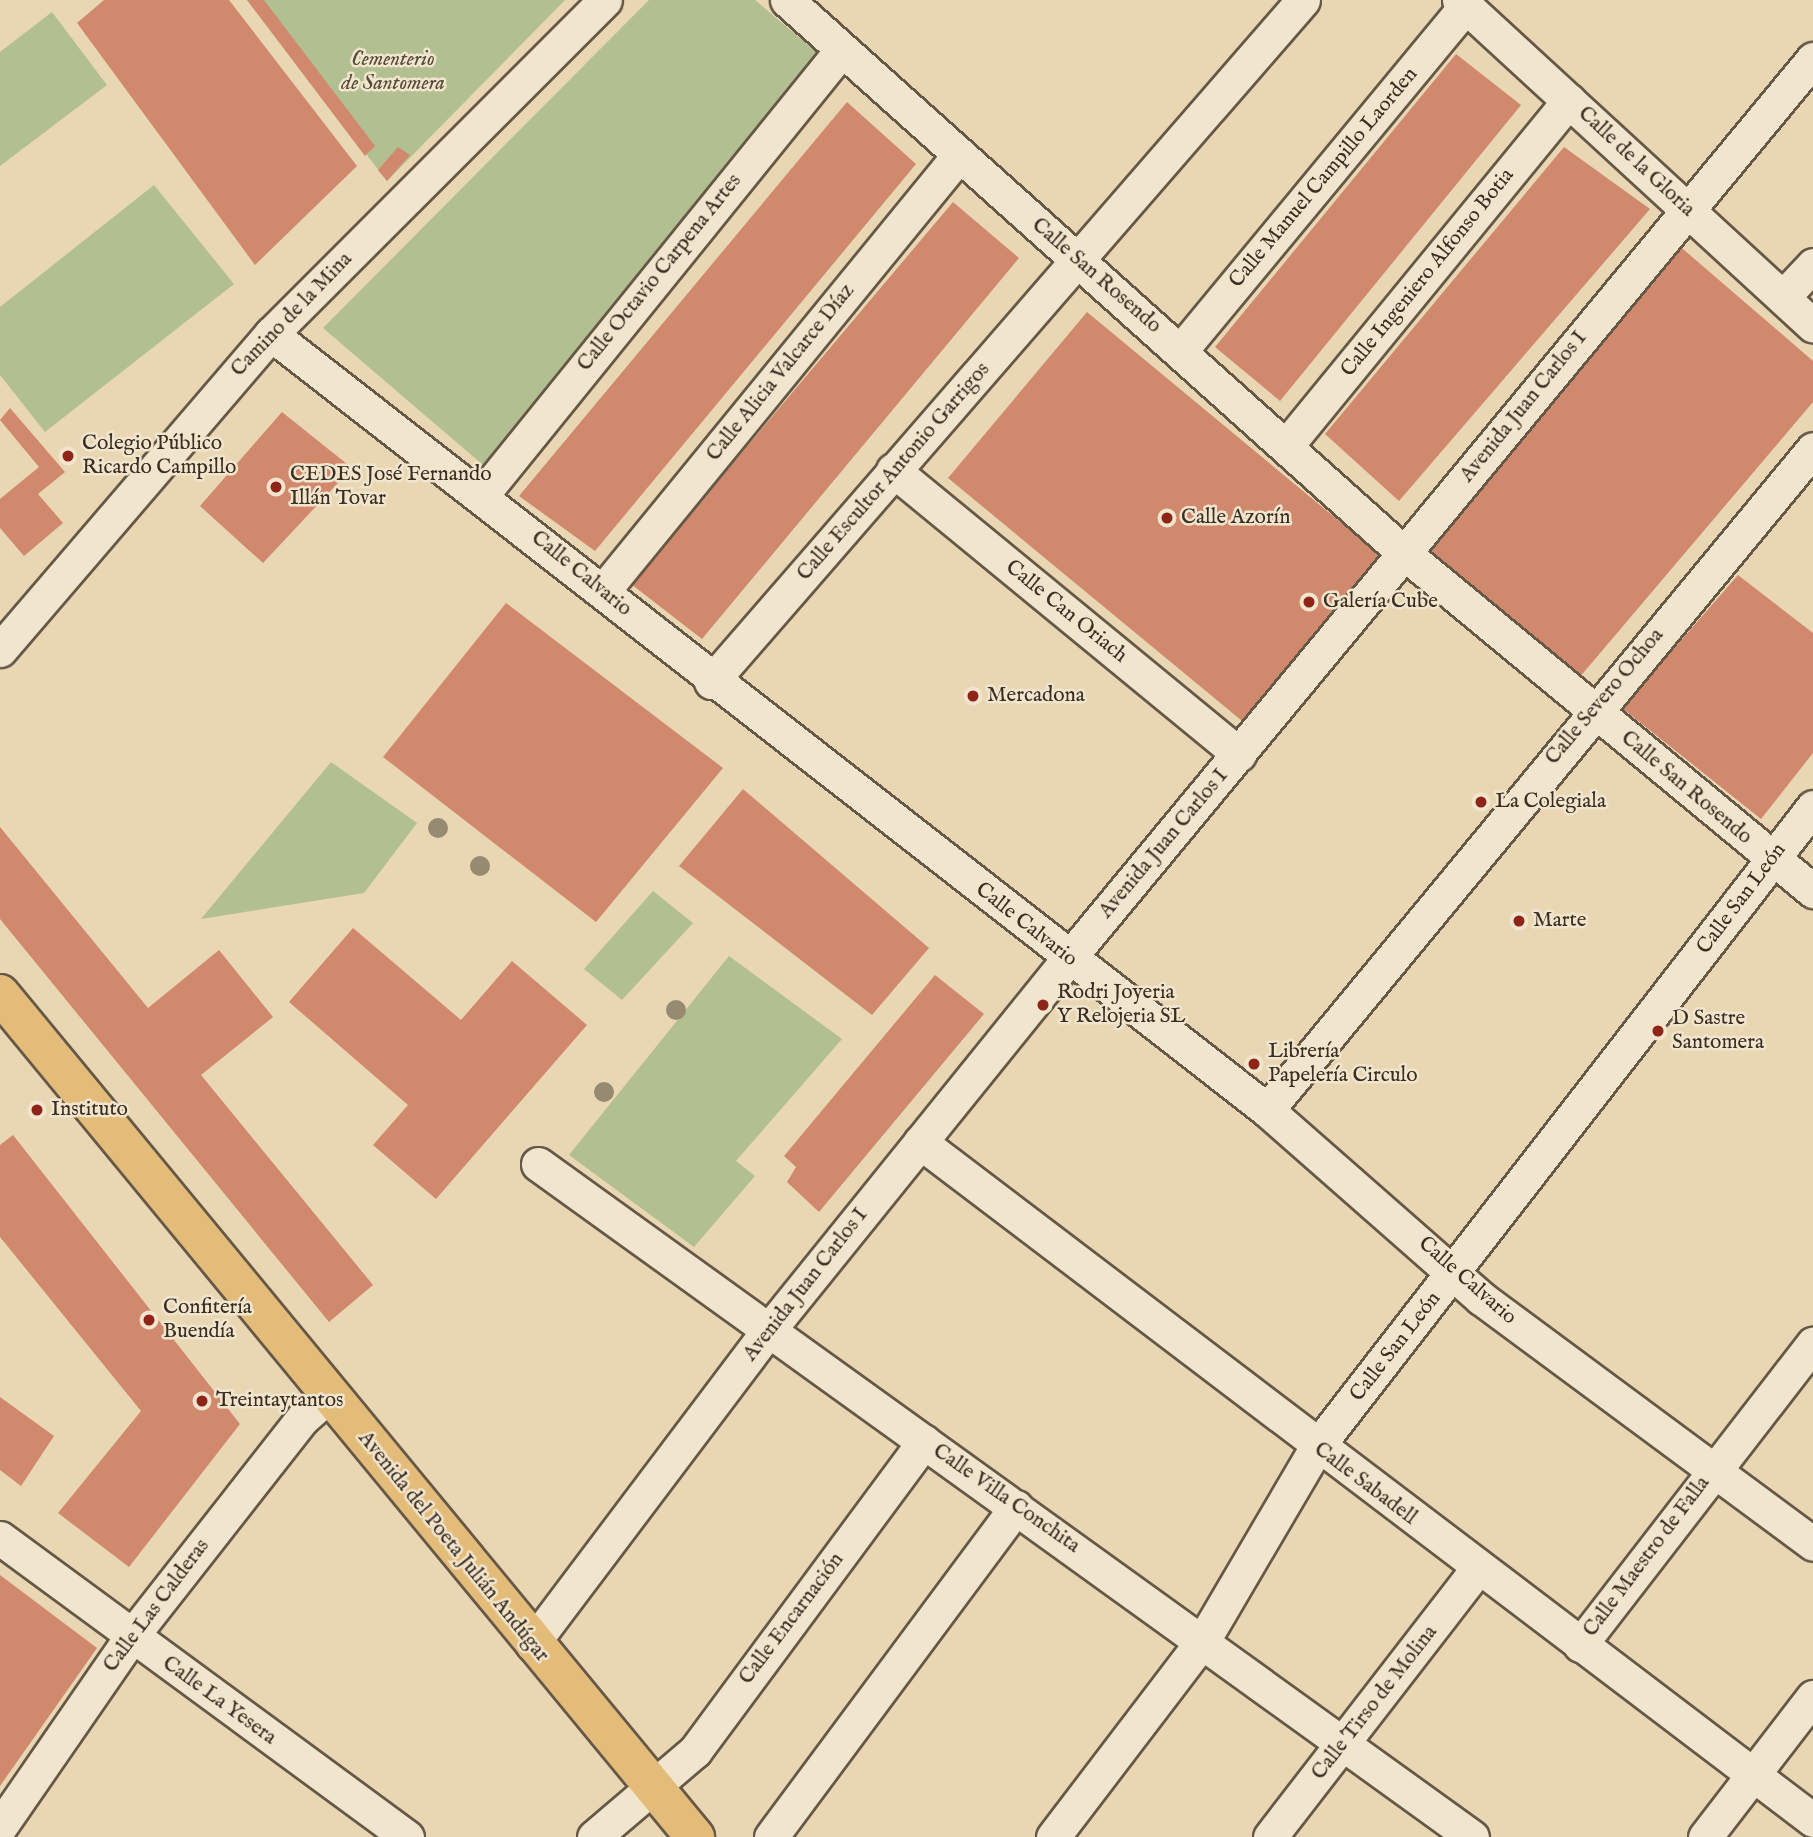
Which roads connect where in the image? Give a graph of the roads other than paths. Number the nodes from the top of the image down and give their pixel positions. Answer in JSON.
{"nodes":[{"id":1,"x":605,"y":0,"type":"edge"},
{"id":2,"x":787,"y":0,"type":"edge"},
{"id":3,"x":1303,"y":0,"type":"edge"},
{"id":4,"x":1462,"y":3,"type":"edge"},
{"id":5,"x":840,"y":52,"type":"junction"},
{"id":6,"x":1813,"y":59,"type":"edge"},
{"id":7,"x":1569,"y":101,"type":"junction"},
{"id":8,"x":960,"y":155,"type":"junction"},
{"id":9,"x":1687,"y":209,"type":"junction"},
{"id":10,"x":1079,"y":263,"type":"junction"},
{"id":11,"x":1813,"y":265,"type":"edge"},
{"id":12,"x":1783,"y":297,"type":"junction"},
{"id":13,"x":1813,"y":325,"type":"edge"},
{"id":14,"x":271,"y":334,"type":"junction"},
{"id":15,"x":1182,"y":349,"type":"junction"},
{"id":16,"x":1287,"y":445,"type":"junction"},
{"id":17,"x":1813,"y":449,"type":"edge"},
{"id":18,"x":893,"y":470,"type":"junction"},
{"id":19,"x":481,"y":496,"type":"junction"},
{"id":20,"x":1404,"y":553,"type":"junction"},
{"id":21,"x":603,"y":591,"type":"junction"},
{"id":22,"x":0,"y":650,"type":"edge"},
{"id":23,"x":711,"y":682,"type":"junction"},
{"id":24,"x":1593,"y":710,"type":"junction"},
{"id":25,"x":1239,"y":754,"type":"junction"},
{"id":26,"x":1813,"y":807,"type":"edge"},
{"id":27,"x":1772,"y":859,"type":"junction"},
{"id":28,"x":1813,"y":891,"type":"edge"},
{"id":29,"x":1069,"y":958,"type":"junction"},
{"id":30,"x":0,"y":994,"type":"edge"},
{"id":31,"x":1267,"y":1110,"type":"junction"},
{"id":32,"x":920,"y":1142,"type":"junction"},
{"id":33,"x":538,"y":1164,"type":"dead end"},
{"id":34,"x":1457,"y":1271,"type":"junction"},
{"id":35,"x":768,"y":1331,"type":"junction"},
{"id":36,"x":1813,"y":1343,"type":"edge"},
{"id":37,"x":329,"y":1395,"type":"junction"},
{"id":38,"x":924,"y":1441,"type":"junction"},
{"id":39,"x":1316,"y":1448,"type":"junction"},
{"id":40,"x":1714,"y":1469,"type":"junction"},
{"id":41,"x":1016,"y":1507,"type":"junction"},
{"id":42,"x":0,"y":1538,"type":"edge"},
{"id":43,"x":1813,"y":1544,"type":"edge"},
{"id":44,"x":1478,"y":1569,"type":"junction"},
{"id":45,"x":131,"y":1637,"type":"junction"},
{"id":46,"x":1204,"y":1639,"type":"junction"},
{"id":47,"x":533,"y":1644,"type":"junction"},
{"id":48,"x":1580,"y":1645,"type":"junction"},
{"id":49,"x":1813,"y":1698,"type":"edge"},
{"id":50,"x":1345,"y":1743,"type":"junction"},
{"id":51,"x":1752,"y":1777,"type":"junction"},
{"id":52,"x":653,"y":1790,"type":"junction"},
{"id":53,"x":1813,"y":1820,"type":"edge"},
{"id":54,"x":0,"y":1827,"type":"edge"},
{"id":55,"x":407,"y":1837,"type":"edge"},
{"id":56,"x":594,"y":1837,"type":"edge"},
{"id":57,"x":695,"y":1837,"type":"edge"},
{"id":58,"x":771,"y":1837,"type":"edge"},
{"id":59,"x":1053,"y":1837,"type":"edge"},
{"id":60,"x":1270,"y":1837,"type":"edge"},
{"id":61,"x":1472,"y":1837,"type":"edge"},
{"id":62,"x":1704,"y":1837,"type":"edge"}],
"edges":[{"from":1,"to":14,"type":"street","name":"Camino de la Mina"},
{"from":2,"to":5,"type":"street","name":"Calle San Rosendo"},
{"from":3,"to":10,"type":"street"},
{"from":4,"to":7,"type":"street","name":"Calle de la Gloria"},
{"from":4,"to":15,"type":"street","name":"Calle Manuel Campillo Laorden"},
{"from":5,"to":8,"type":"street","name":"Calle San Rosendo"},
{"from":5,"to":19,"type":"street","name":"Calle Octavio Carpena Artes"},
{"from":6,"to":9,"type":"street","name":"Avenida Juan Carlos I"},
{"from":7,"to":9,"type":"street","name":"Calle de la Gloria"},
{"from":7,"to":16,"type":"street","name":"Calle Ingeniero Alfonso Botia"},
{"from":8,"to":10,"type":"street","name":"Calle San Rosendo"},
{"from":8,"to":21,"type":"street","name":"Calle Alicia Valcarce Díaz"},
{"from":9,"to":12,"type":"street","name":"Calle de la Gloria"},
{"from":9,"to":20,"type":"street","name":"Avenida Juan Carlos I"},
{"from":10,"to":15,"type":"street","name":"Calle San Rosendo"},
{"from":10,"to":18,"type":"street","name":"Calle Escultor Antonio Garrigos"},
{"from":11,"to":12,"type":"street"},
{"from":12,"to":13,"type":"street","name":"Calle de la Gloria"},
{"from":14,"to":19,"type":"street","name":"Calle Calvario"},
{"from":14,"to":22,"type":"street","name":"Camino de la Mina"},
{"from":15,"to":16,"type":"street","name":"Calle San Rosendo"},
{"from":16,"to":20,"type":"street","name":"Calle San Rosendo"},
{"from":17,"to":24,"type":"street","name":"Calle Severo Ochoa"},
{"from":18,"to":23,"type":"street","name":"Calle Escultor Antonio Garrigos"},
{"from":18,"to":25,"type":"street","name":"Calle Can Oriach"},
{"from":19,"to":21,"type":"street","name":"Calle Calvario"},
{"from":20,"to":24,"type":"street","name":"Calle San Rosendo"},
{"from":20,"to":25,"type":"street","name":"Avenida Juan Carlos I"},
{"from":21,"to":23,"type":"street","name":"Calle Calvario"},
{"from":23,"to":29,"type":"street","name":"Calle Calvario"},
{"from":24,"to":27,"type":"street","name":"Calle San Rosendo"},
{"from":24,"to":31,"type":"street","name":"Calle Severo Ochoa"},
{"from":25,"to":29,"type":"street","name":"Avenida Juan Carlos I"},
{"from":26,"to":27,"type":"street","name":"Calle San León"},
{"from":27,"to":28,"type":"street","name":"Calle San Rosendo"},
{"from":27,"to":34,"type":"street","name":"Calle San León"},
{"from":29,"to":31,"type":"street","name":"Calle Calvario"},
{"from":29,"to":32,"type":"street","name":"Avenida Juan Carlos I"},
{"from":30,"to":37,"type":"highway","name":"Avenida del Poeta Julián Andúgar"},
{"from":31,"to":34,"type":"street","name":"Calle Calvario"},
{"from":32,"to":35,"type":"street","name":"Avenida Juan Carlos I"},
{"from":32,"to":39,"type":"street","name":"Calle Sabadell"},
{"from":33,"to":35,"type":"street","name":"Calle Villa Conchita"},
{"from":34,"to":39,"type":"street","name":"Calle San León"},
{"from":34,"to":40,"type":"street","name":"Calle Calvario"},
{"from":35,"to":38,"type":"street","name":"Calle Villa Conchita"},
{"from":35,"to":47,"type":"street","name":"Avenida Juan Carlos I"},
{"from":36,"to":40,"type":"street","name":"Calle Maestro de Falla"},
{"from":37,"to":45,"type":"street","name":"Calle Las Calderas"},
{"from":37,"to":47,"type":"highway","name":"Avenida del Poeta Julián Andúgar"},
{"from":38,"to":41,"type":"street","name":"Calle Villa Conchita"},
{"from":38,"to":52,"type":"street","name":"Calle Encarnación"},
{"from":39,"to":44,"type":"street","name":"Calle Sabadell"},
{"from":39,"to":46,"type":"street","name":"Calle San León"},
{"from":40,"to":43,"type":"street","name":"Calle Calvario"},
{"from":40,"to":48,"type":"street","name":"Calle Maestro de Falla"},
{"from":41,"to":46,"type":"street","name":"Calle Villa Conchita"},
{"from":41,"to":58,"type":"street"},
{"from":42,"to":45,"type":"street","name":"Calle La Yesera"},
{"from":44,"to":48,"type":"street","name":"Calle Sabadell"},
{"from":44,"to":50,"type":"street","name":"Calle Tirso de Molina"},
{"from":45,"to":54,"type":"street","name":"Calle Las Calderas"},
{"from":45,"to":55,"type":"street","name":"Calle La Yesera"},
{"from":46,"to":50,"type":"street","name":"Calle Villa Conchita"},
{"from":46,"to":59,"type":"street","name":"Calle San León"},
{"from":47,"to":52,"type":"highway","name":"Avenida del Poeta Julián Andúgar"},
{"from":48,"to":51,"type":"street","name":"Calle Sabadell"},
{"from":49,"to":51,"type":"street"},
{"from":50,"to":60,"type":"street","name":"Calle Tirso de Molina"},
{"from":50,"to":61,"type":"street","name":"Calle Villa Conchita"},
{"from":51,"to":53,"type":"street","name":"Calle Sabadell"},
{"from":51,"to":62,"type":"street"},
{"from":52,"to":56,"type":"street","name":"Calle Encarnación"},
{"from":52,"to":57,"type":"highway","name":"Avenida del Poeta Julián Andúgar"}]}
